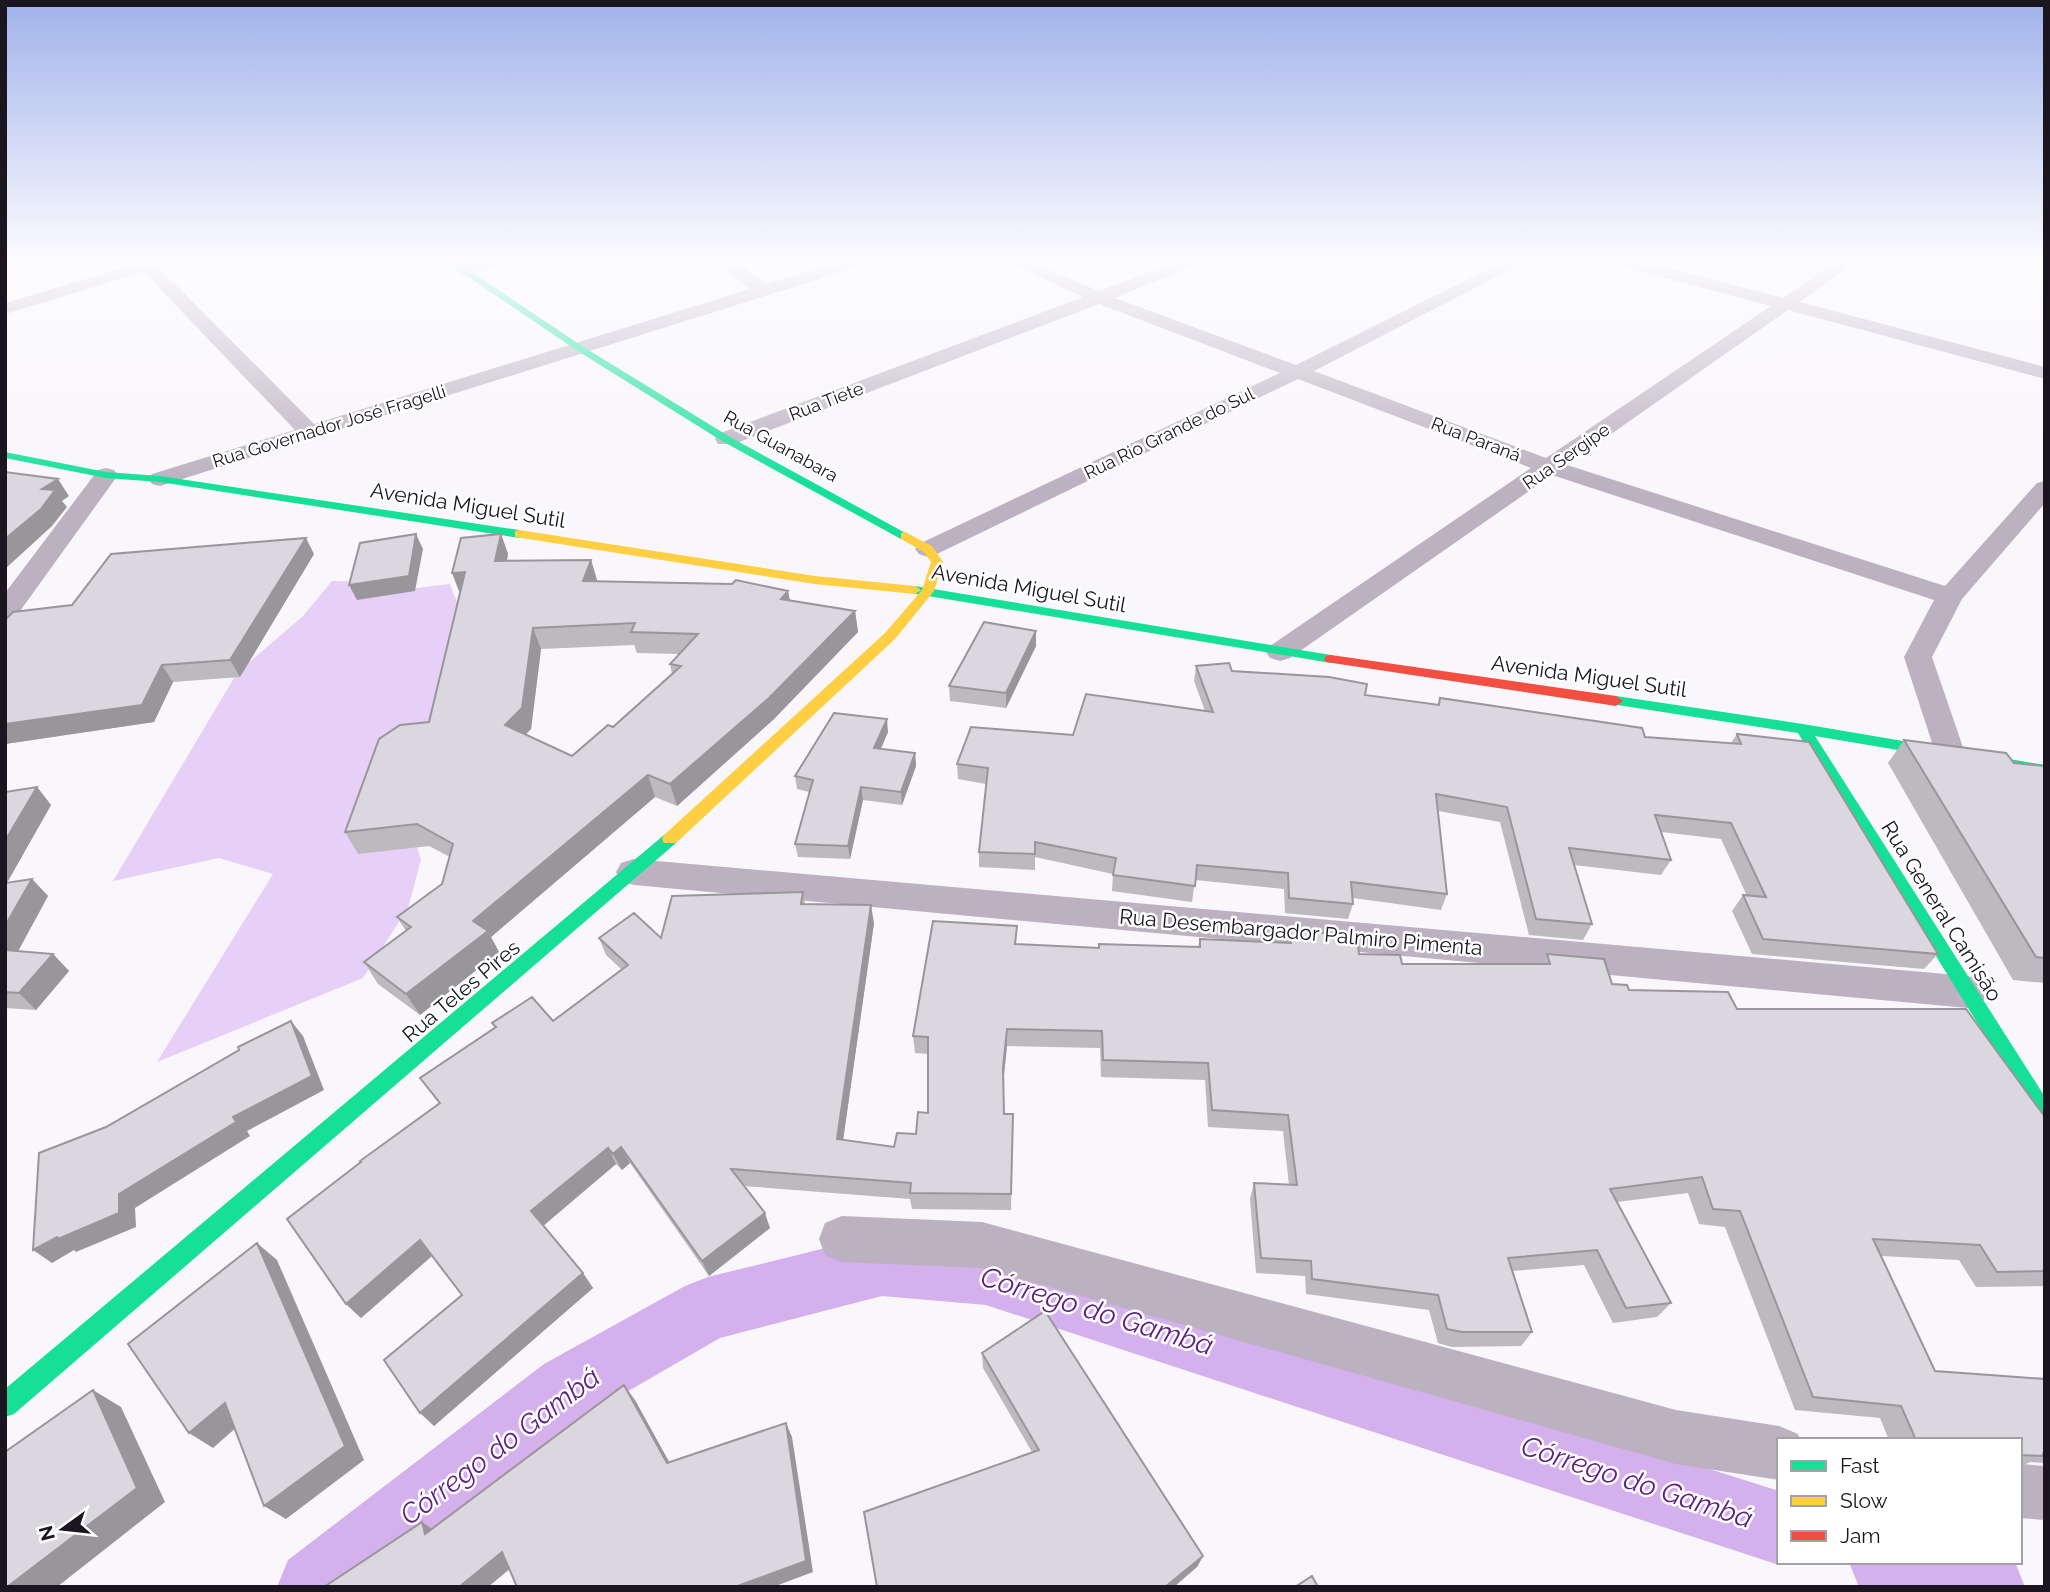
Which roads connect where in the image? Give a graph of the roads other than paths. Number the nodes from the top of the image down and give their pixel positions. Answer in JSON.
{"nodes":[{"id":1,"x":214,"y":333,"type":"edge"},
{"id":2,"x":557,"y":333,"type":"edge"},
{"id":3,"x":626,"y":333,"type":"edge"},
{"id":4,"x":1006,"y":333,"type":"edge"},
{"id":5,"x":1196,"y":333,"type":"edge"},
{"id":6,"x":1375,"y":333,"type":"edge"},
{"id":7,"x":1743,"y":333,"type":"edge"},
{"id":8,"x":1896,"y":333,"type":"edge"},
{"id":9,"x":579,"y":348,"type":"junction"},
{"id":10,"x":1299,"y":371,"type":"junction"},
{"id":11,"x":2045,"y":373,"type":"edge"},
{"id":12,"x":310,"y":432,"type":"junction"},
{"id":13,"x":726,"y":439,"type":"junction"},
{"id":14,"x":5,"y":455,"type":"edge"},
{"id":15,"x":1549,"y":467,"type":"junction"},
{"id":16,"x":106,"y":475,"type":"junction"},
{"id":17,"x":160,"y":479,"type":"junction"},
{"id":18,"x":2045,"y":488,"type":"edge"},
{"id":19,"x":937,"y":560,"type":"junction"},
{"id":20,"x":969,"y":581,"type":"dead end"},
{"id":21,"x":928,"y":591,"type":"junction"},
{"id":22,"x":1950,"y":596,"type":"junction"},
{"id":23,"x":1014,"y":606,"type":"junction"},
{"id":24,"x":5,"y":612,"type":"edge"},
{"id":25,"x":1280,"y":652,"type":"junction"},
{"id":26,"x":1804,"y":729,"type":"junction"},
{"id":27,"x":1950,"y":756,"type":"junction"},
{"id":28,"x":2045,"y":770,"type":"edge"},
{"id":29,"x":634,"y":872,"type":"junction"},
{"id":30,"x":1968,"y":992,"type":"junction"},
{"id":31,"x":2045,"y":1115,"type":"edge"},
{"id":32,"x":842,"y":1239,"type":"dead end"},
{"id":33,"x":5,"y":1405,"type":"edge"},
{"id":34,"x":1777,"y":1453,"type":"edge"},
{"id":35,"x":2022,"y":1491,"type":"edge"},
{"id":36,"x":2045,"y":1493,"type":"edge"}],
"edges":[{"from":1,"to":12,"type":"street"},
{"from":2,"to":9,"type":"street","name":"Rua Guanabara"},
{"from":3,"to":9,"type":"street","name":"Rua Governador José Fragelli"},
{"from":4,"to":13,"type":"street","name":"Rua Tiete"},
{"from":5,"to":10,"type":"street","name":"Rua Paraná"},
{"from":6,"to":10,"type":"street","name":"Rua Rio Grande do Sul"},
{"from":7,"to":15,"type":"street","name":"Rua Sergipe"},
{"from":8,"to":11,"type":"street"},
{"from":9,"to":12,"type":"street","name":"Rua Governador José Fragelli"},
{"from":9,"to":13,"type":"street","name":"Rua Guanabara"},
{"from":10,"to":15,"type":"street","name":"Rua Paraná"},
{"from":10,"to":19,"type":"street","name":"Rua Rio Grande do Sul"},
{"from":12,"to":17,"type":"street","name":"Rua Governador José Fragelli"},
{"from":13,"to":19,"type":"street","name":"Rua Guanabara"},
{"from":14,"to":16,"type":"street","name":"Avenida Miguel Sutil"},
{"from":15,"to":22,"type":"street","name":"Rua Paraná"},
{"from":15,"to":25,"type":"street","name":"Rua Sergipe"},
{"from":16,"to":17,"type":"street","name":"Avenida Miguel Sutil"},
{"from":16,"to":24,"type":"street"},
{"from":17,"to":21,"type":"street","name":"Avenida Miguel Sutil"},
{"from":18,"to":22,"type":"street"},
{"from":19,"to":21,"type":"street"},
{"from":20,"to":23,"type":"street"},
{"from":21,"to":23,"type":"street","name":"Avenida Miguel Sutil"},
{"from":21,"to":29,"type":"street","name":"Rua Teles Pires"},
{"from":22,"to":27,"type":"street"},
{"from":23,"to":25,"type":"street","name":"Avenida Miguel Sutil"},
{"from":25,"to":26,"type":"street","name":"Avenida Miguel Sutil"},
{"from":26,"to":27,"type":"street","name":"Avenida Miguel Sutil"},
{"from":26,"to":30,"type":"street","name":"Rua General Camisão"},
{"from":27,"to":28,"type":"street","name":"Avenida Miguel Sutil"},
{"from":29,"to":30,"type":"street","name":"Rua Desembargador Palmiro Pimenta"},
{"from":29,"to":33,"type":"street","name":"Rua Teles Pires"},
{"from":30,"to":31,"type":"street","name":"Rua General Camisão"},
{"from":32,"to":34,"type":"street"},
{"from":35,"to":36,"type":"street"}]}
